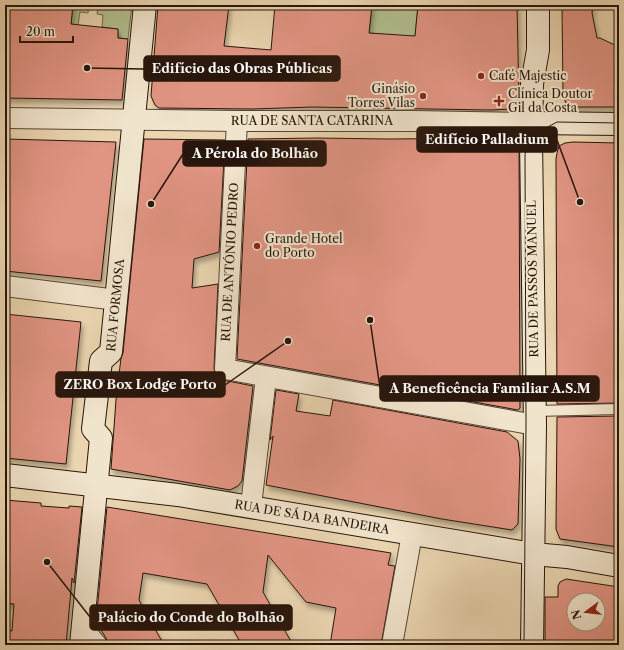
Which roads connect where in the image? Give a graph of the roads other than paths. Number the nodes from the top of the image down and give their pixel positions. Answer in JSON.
{"nodes":[{"id":1,"x":145,"y":5,"type":"edge"},
{"id":2,"x":538,"y":5,"type":"edge"},
{"id":3,"x":5,"y":118,"type":"edge"},
{"id":4,"x":134,"y":119,"type":"junction"},
{"id":5,"x":238,"y":121,"type":"junction"},
{"id":6,"x":532,"y":123,"type":"junction"},
{"id":7,"x":619,"y":124,"type":"edge"},
{"id":8,"x":5,"y":286,"type":"edge"},
{"id":9,"x":117,"y":300,"type":"junction"},
{"id":10,"x":266,"y":377,"type":"junction"},
{"id":11,"x":619,"y":409,"type":"edge"},
{"id":12,"x":535,"y":418,"type":"junction"},
{"id":13,"x":5,"y":475,"type":"edge"},
{"id":14,"x":96,"y":485,"type":"junction"},
{"id":15,"x":251,"y":506,"type":"junction"},
{"id":16,"x":412,"y":534,"type":"junction"},
{"id":17,"x":533,"y":554,"type":"junction"},
{"id":18,"x":619,"y":566,"type":"edge"},
{"id":19,"x":87,"y":640,"type":"edge"},
{"id":20,"x":392,"y":645,"type":"edge"},
{"id":21,"x":532,"y":645,"type":"edge"}],
"edges":[{"from":1,"to":4,"type":"street","name":"RUA FORMOSA"},
{"from":2,"to":6,"type":"street","name":"RUA DE PASSOS MANUEL"},
{"from":3,"to":4,"type":"street","name":"RUA DE SANTA CATARINA"},
{"from":4,"to":5,"type":"street","name":"RUA DE SANTA CATARINA"},
{"from":4,"to":9,"type":"street","name":"RUA FORMOSA"},
{"from":5,"to":6,"type":"street","name":"RUA DE SANTA CATARINA"},
{"from":5,"to":10,"type":"street","name":"RUA DE ANTÓNIO PEDRO"},
{"from":6,"to":7,"type":"street","name":"RUA DE SANTA CATARINA"},
{"from":6,"to":12,"type":"street","name":"RUA DE PASSOS MANUEL"},
{"from":8,"to":9,"type":"street"},
{"from":9,"to":14,"type":"street","name":"RUA FORMOSA"},
{"from":10,"to":12,"type":"street"},
{"from":10,"to":15,"type":"street"},
{"from":11,"to":12,"type":"lane"},
{"from":12,"to":17,"type":"street","name":"RUA DE PASSOS MANUEL"},
{"from":13,"to":14,"type":"street","name":"RUA DE SÁ DA BANDEIRA"},
{"from":14,"to":15,"type":"street","name":"RUA DE SÁ DA BANDEIRA"},
{"from":14,"to":19,"type":"street","name":"RUA FORMOSA"},
{"from":15,"to":16,"type":"street","name":"RUA DE SÁ DA BANDEIRA"},
{"from":16,"to":17,"type":"street","name":"RUA DE SÁ DA BANDEIRA"},
{"from":16,"to":20,"type":"street"},
{"from":17,"to":18,"type":"street","name":"RUA DE SÁ DA BANDEIRA"},
{"from":17,"to":21,"type":"street","name":"RUA DE PASSOS MANUEL"}]}
